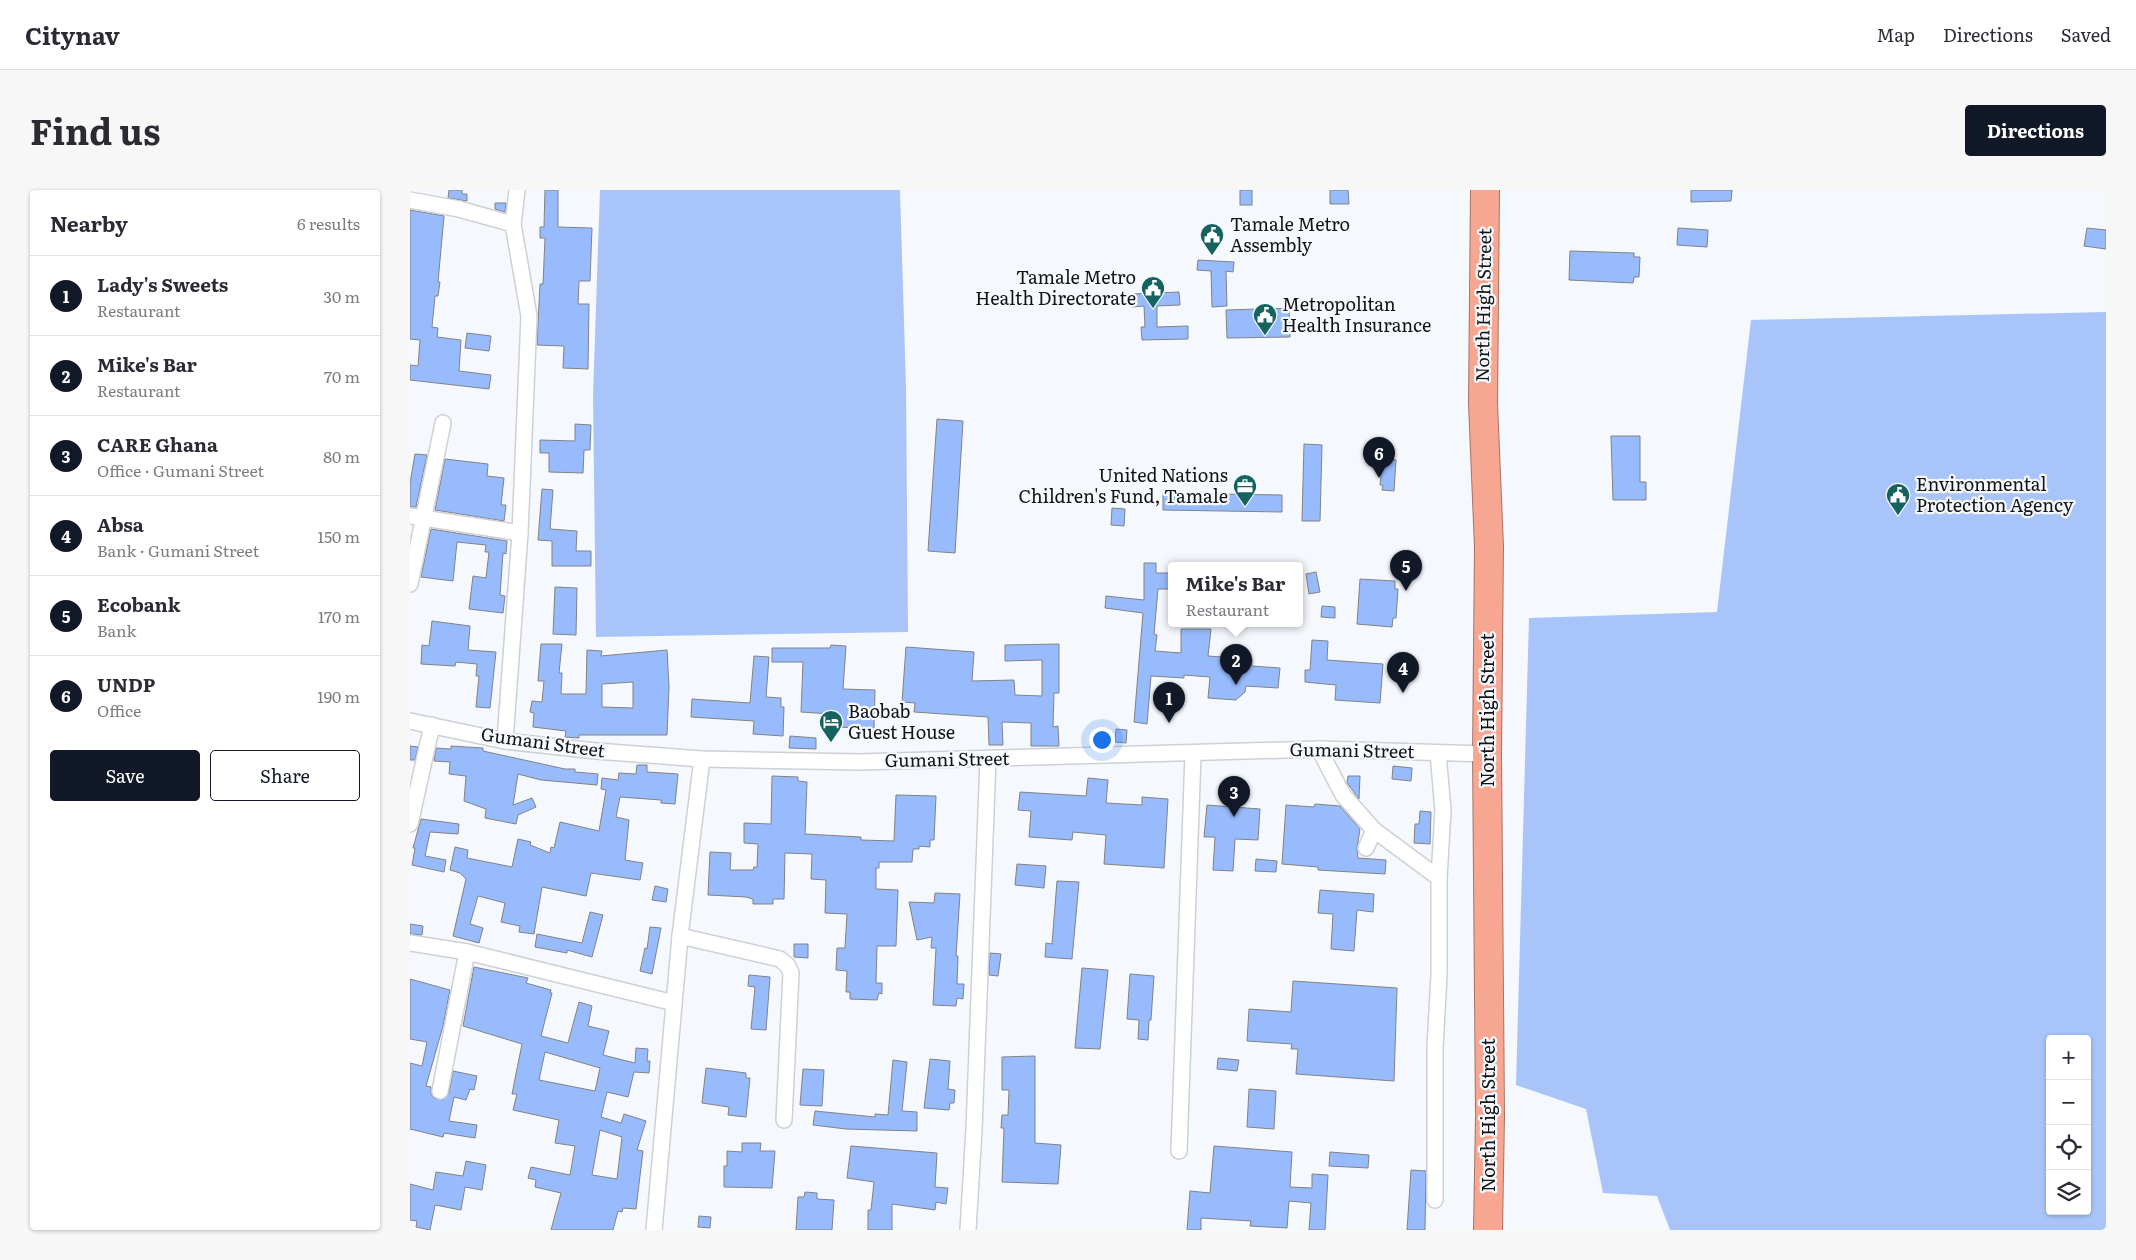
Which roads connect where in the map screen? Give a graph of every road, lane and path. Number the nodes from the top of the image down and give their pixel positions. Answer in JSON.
{"nodes":[{"id":1,"x":517,"y":190,"type":"edge"},
{"id":2,"x":1485,"y":190,"type":"edge"},
{"id":3,"x":410,"y":200,"type":"edge"},
{"id":4,"x":513,"y":224,"type":"junction"},
{"id":5,"x":443,"y":423,"type":"dead end"},
{"id":6,"x":417,"y":518,"type":"edge"},
{"id":7,"x":520,"y":533,"type":"junction"},
{"id":8,"x":410,"y":584,"type":"edge"},
{"id":9,"x":410,"y":720,"type":"edge"},
{"id":10,"x":432,"y":725,"type":"junction"},
{"id":11,"x":504,"y":740,"type":"junction"},
{"id":12,"x":1319,"y":749,"type":"junction"},
{"id":13,"x":1438,"y":752,"type":"junction"},
{"id":14,"x":1193,"y":754,"type":"junction"},
{"id":15,"x":1487,"y":754,"type":"junction"},
{"id":16,"x":988,"y":759,"type":"junction"},
{"id":17,"x":702,"y":760,"type":"junction"},
{"id":18,"x":410,"y":824,"type":"edge"},
{"id":19,"x":1374,"y":830,"type":"junction"},
{"id":20,"x":1366,"y":848,"type":"dead end"},
{"id":21,"x":1439,"y":878,"type":"junction"},
{"id":22,"x":680,"y":936,"type":"junction"},
{"id":23,"x":410,"y":943,"type":"edge"},
{"id":24,"x":467,"y":952,"type":"junction"},
{"id":25,"x":674,"y":1003,"type":"junction"},
{"id":26,"x":440,"y":1091,"type":"dead end"},
{"id":27,"x":784,"y":1120,"type":"dead end"},
{"id":28,"x":1179,"y":1151,"type":"dead end"},
{"id":29,"x":1435,"y":1200,"type":"dead end"},
{"id":30,"x":654,"y":1230,"type":"edge"},
{"id":31,"x":968,"y":1230,"type":"edge"},
{"id":32,"x":1488,"y":1230,"type":"edge"}],
"edges":[{"from":1,"to":4,"type":"street"},
{"from":2,"to":15,"type":"highway","name":"North High Street"},
{"from":3,"to":4,"type":"street"},
{"from":4,"to":7,"type":"street"},
{"from":5,"to":6,"type":"street"},
{"from":6,"to":7,"type":"street"},
{"from":6,"to":8,"type":"street"},
{"from":7,"to":11,"type":"street"},
{"from":9,"to":10,"type":"street","name":"Gumani Street"},
{"from":10,"to":11,"type":"street","name":"Gumani Street"},
{"from":10,"to":18,"type":"street"},
{"from":11,"to":17,"type":"street","name":"Gumani Street"},
{"from":12,"to":13,"type":"street","name":"Gumani Street"},
{"from":12,"to":14,"type":"street","name":"Gumani Street"},
{"from":12,"to":19,"type":"street"},
{"from":13,"to":15,"type":"street","name":"Gumani Street"},
{"from":13,"to":21,"type":"street"},
{"from":14,"to":16,"type":"street","name":"Gumani Street"},
{"from":14,"to":28,"type":"street"},
{"from":15,"to":32,"type":"highway","name":"North High Street"},
{"from":16,"to":17,"type":"street","name":"Gumani Street"},
{"from":16,"to":31,"type":"street"},
{"from":17,"to":22,"type":"street"},
{"from":19,"to":20,"type":"street"},
{"from":19,"to":21,"type":"street"},
{"from":21,"to":29,"type":"street"},
{"from":22,"to":25,"type":"street"},
{"from":22,"to":27,"type":"street"},
{"from":23,"to":24,"type":"street"},
{"from":24,"to":25,"type":"street"},
{"from":24,"to":26,"type":"street"},
{"from":25,"to":30,"type":"street"}]}
